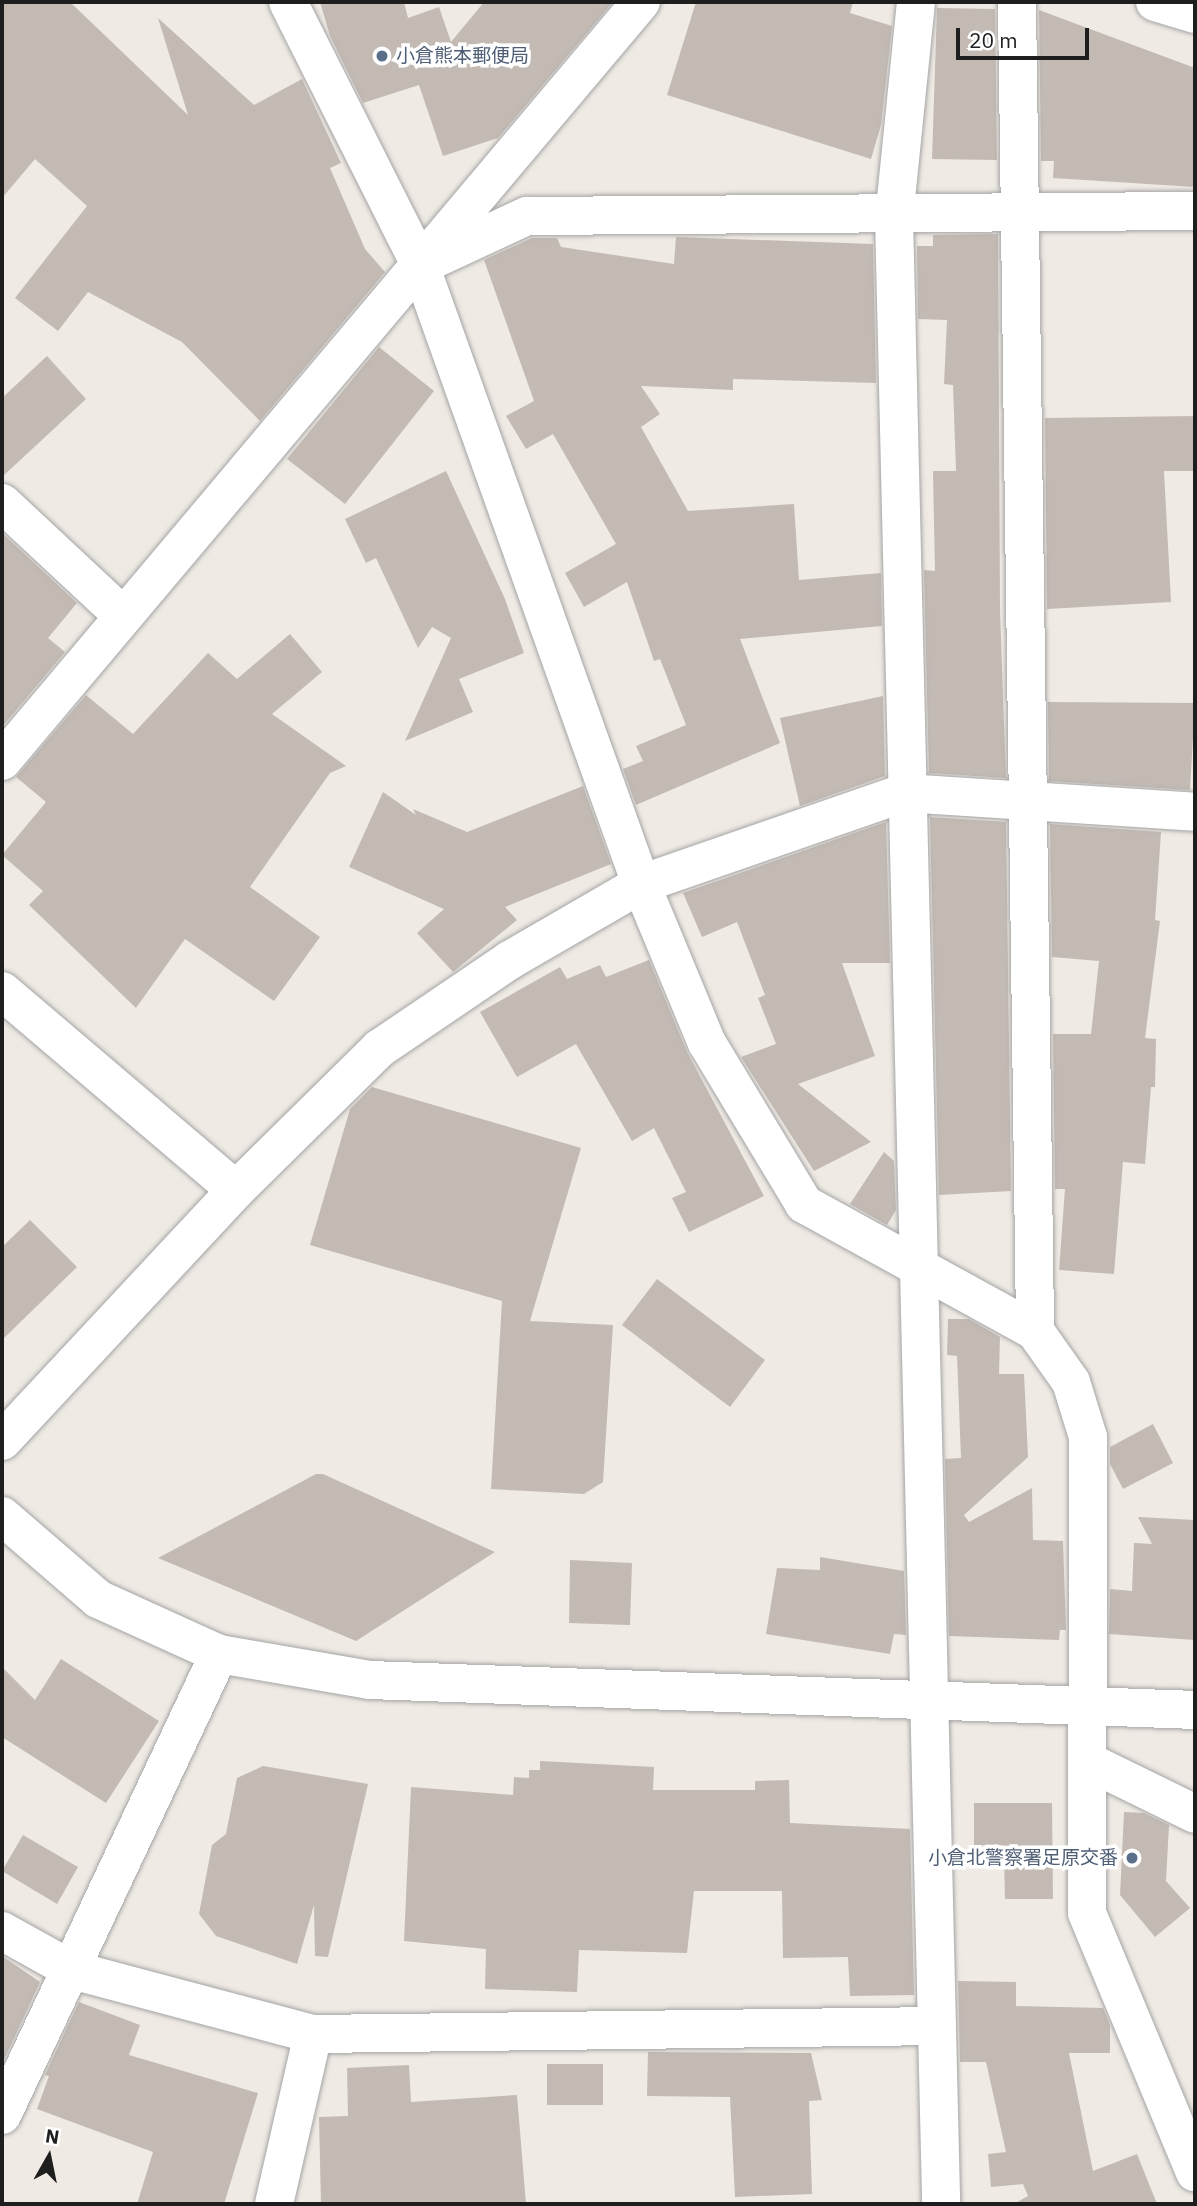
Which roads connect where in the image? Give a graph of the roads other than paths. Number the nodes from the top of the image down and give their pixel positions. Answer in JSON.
{"nodes":[{"id":1,"x":288,"y":2,"type":"edge"},
{"id":2,"x":641,"y":2,"type":"edge"},
{"id":3,"x":916,"y":2,"type":"edge"},
{"id":4,"x":1017,"y":2,"type":"edge"},
{"id":5,"x":1155,"y":2,"type":"edge"},
{"id":6,"x":1195,"y":14,"type":"edge"},
{"id":7,"x":1019,"y":210,"type":"junction"},
{"id":8,"x":1195,"y":211,"type":"edge"},
{"id":9,"x":894,"y":217,"type":"junction"},
{"id":10,"x":420,"y":265,"type":"junction"},
{"id":11,"x":2,"y":503,"type":"edge"},
{"id":12,"x":122,"y":615,"type":"junction"},
{"id":13,"x":2,"y":761,"type":"edge"},
{"id":14,"x":904,"y":793,"type":"junction"},
{"id":15,"x":1027,"y":801,"type":"junction"},
{"id":16,"x":1195,"y":812,"type":"edge"},
{"id":17,"x":641,"y":884,"type":"junction"},
{"id":18,"x":2,"y":991,"type":"edge"},
{"id":19,"x":236,"y":1190,"type":"junction"},
{"id":20,"x":918,"y":1265,"type":"junction"},
{"id":21,"x":1035,"y":1331,"type":"junction"},
{"id":22,"x":2,"y":1441,"type":"edge"},
{"id":23,"x":2,"y":1516,"type":"edge"},
{"id":24,"x":219,"y":1654,"type":"junction"},
{"id":25,"x":926,"y":1697,"type":"junction"},
{"id":26,"x":1086,"y":1705,"type":"junction"},
{"id":27,"x":1195,"y":1710,"type":"edge"},
{"id":28,"x":1087,"y":1761,"type":"junction"},
{"id":29,"x":1195,"y":1814,"type":"edge"},
{"id":30,"x":2,"y":1931,"type":"edge"},
{"id":31,"x":72,"y":1970,"type":"junction"},
{"id":32,"x":937,"y":2026,"type":"junction"},
{"id":33,"x":313,"y":2034,"type":"junction"},
{"id":34,"x":2,"y":2115,"type":"edge"},
{"id":35,"x":1195,"y":2172,"type":"edge"},
{"id":36,"x":274,"y":2204,"type":"edge"},
{"id":37,"x":942,"y":2204,"type":"edge"}],
"edges":[{"from":1,"to":10,"type":"street"},
{"from":2,"to":10,"type":"street"},
{"from":3,"to":9,"type":"street"},
{"from":4,"to":7,"type":"street"},
{"from":5,"to":6,"type":"street"},
{"from":7,"to":8,"type":"street"},
{"from":7,"to":9,"type":"street"},
{"from":7,"to":15,"type":"street"},
{"from":9,"to":10,"type":"street"},
{"from":9,"to":14,"type":"street"},
{"from":10,"to":12,"type":"street"},
{"from":10,"to":17,"type":"street"},
{"from":11,"to":12,"type":"street"},
{"from":12,"to":13,"type":"street"},
{"from":14,"to":15,"type":"street"},
{"from":14,"to":17,"type":"street"},
{"from":14,"to":20,"type":"street"},
{"from":15,"to":16,"type":"street"},
{"from":15,"to":21,"type":"street"},
{"from":17,"to":19,"type":"street"},
{"from":17,"to":20,"type":"street"},
{"from":18,"to":19,"type":"street"},
{"from":19,"to":22,"type":"street"},
{"from":20,"to":21,"type":"street"},
{"from":20,"to":25,"type":"street"},
{"from":21,"to":26,"type":"street"},
{"from":23,"to":24,"type":"street"},
{"from":24,"to":25,"type":"street"},
{"from":24,"to":31,"type":"street"},
{"from":25,"to":26,"type":"street"},
{"from":25,"to":32,"type":"street"},
{"from":26,"to":27,"type":"street"},
{"from":26,"to":28,"type":"street"},
{"from":28,"to":29,"type":"street"},
{"from":28,"to":35,"type":"street"},
{"from":30,"to":31,"type":"street"},
{"from":31,"to":33,"type":"street"},
{"from":31,"to":34,"type":"street"},
{"from":32,"to":33,"type":"street"},
{"from":32,"to":37,"type":"street"},
{"from":33,"to":36,"type":"street"}]}
